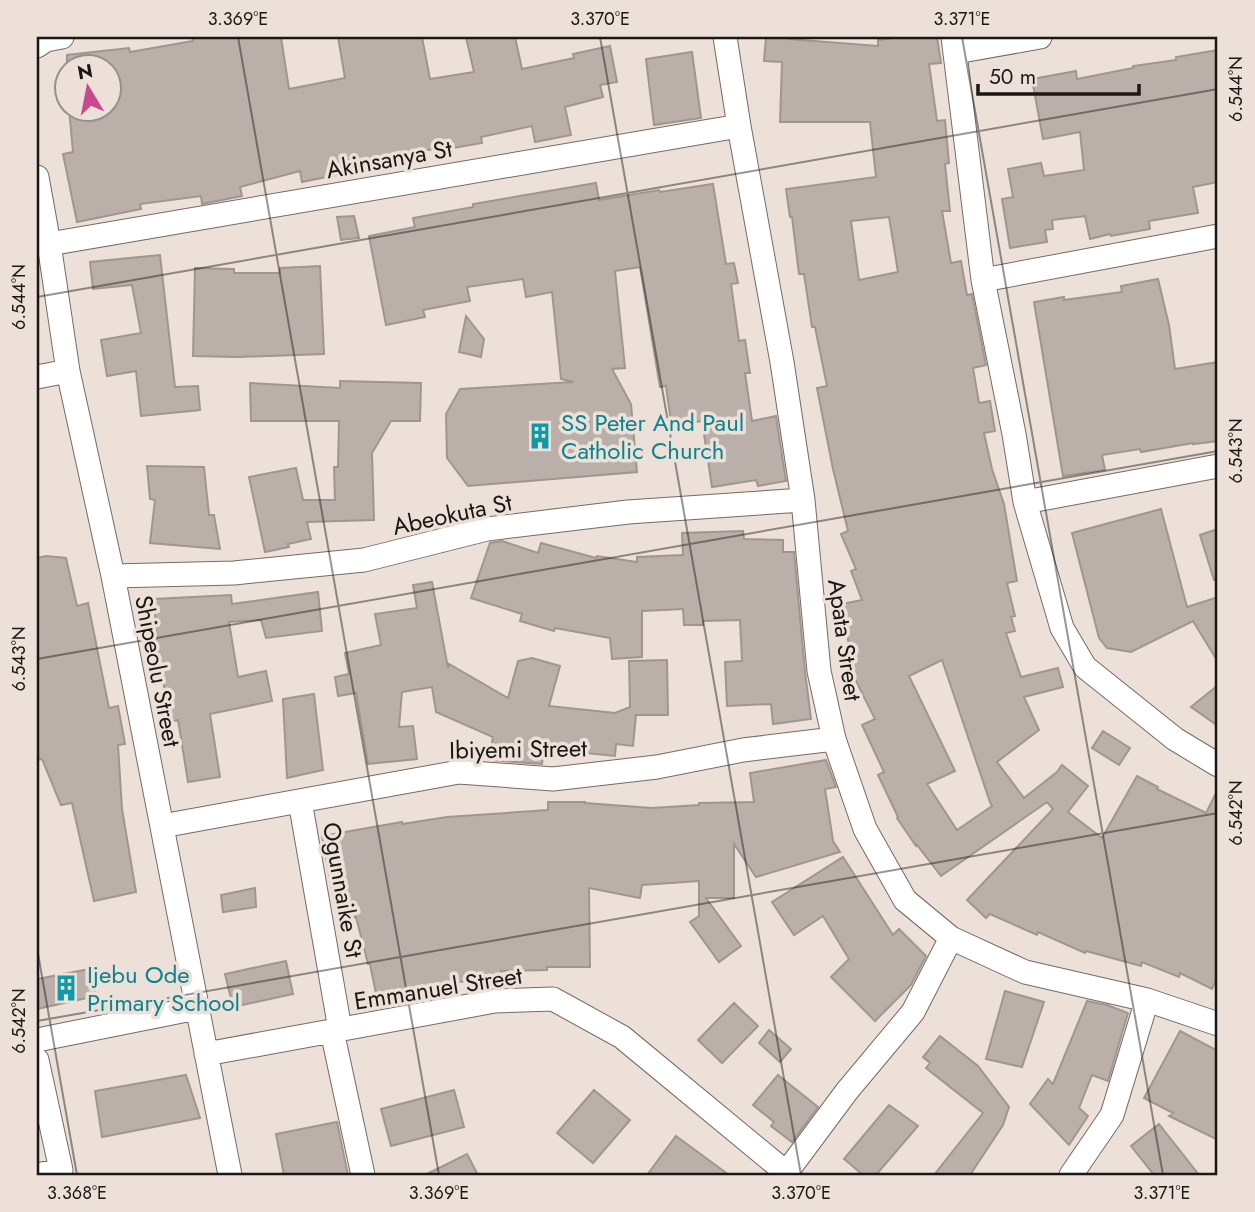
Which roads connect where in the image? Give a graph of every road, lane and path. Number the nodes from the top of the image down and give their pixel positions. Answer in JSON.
{"nodes":[{"id":1,"x":725,"y":37,"type":"edge"},
{"id":2,"x":1040,"y":37,"type":"edge"},
{"id":3,"x":955,"y":45,"type":"edge"},
{"id":4,"x":739,"y":126,"type":"junction"},
{"id":5,"x":37,"y":177,"type":"edge"},
{"id":6,"x":1218,"y":236,"type":"edge"},
{"id":7,"x":49,"y":244,"type":"junction"},
{"id":8,"x":983,"y":280,"type":"junction"},
{"id":9,"x":68,"y":371,"type":"junction"},
{"id":10,"x":37,"y":377,"type":"edge"},
{"id":11,"x":1218,"y":466,"type":"edge"},
{"id":12,"x":803,"y":500,"type":"junction"},
{"id":13,"x":1025,"y":502,"type":"junction"},
{"id":14,"x":113,"y":576,"type":"junction"},
{"id":15,"x":834,"y":738,"type":"junction"},
{"id":16,"x":1218,"y":765,"type":"edge"},
{"id":17,"x":300,"y":801,"type":"junction"},
{"id":18,"x":162,"y":826,"type":"junction"},
{"id":19,"x":951,"y":938,"type":"junction"},
{"id":20,"x":1147,"y":1000,"type":"junction"},
{"id":21,"x":197,"y":1008,"type":"junction"},
{"id":22,"x":1218,"y":1024,"type":"edge"},
{"id":23,"x":336,"y":1030,"type":"junction"},
{"id":24,"x":37,"y":1040,"type":"edge"},
{"id":25,"x":206,"y":1054,"type":"junction"},
{"id":26,"x":37,"y":1060,"type":"edge"},
{"id":27,"x":788,"y":1174,"type":"edge"},
{"id":28,"x":37,"y":1175,"type":"edge"},
{"id":29,"x":230,"y":1175,"type":"edge"},
{"id":30,"x":363,"y":1175,"type":"edge"},
{"id":31,"x":1071,"y":1175,"type":"edge"}],
"edges":[{"from":1,"to":4,"type":"street","name":"Apata Street"},
{"from":2,"to":3,"type":"street"},
{"from":3,"to":8,"type":"street"},
{"from":4,"to":7,"type":"street","name":"Akinsanya St"},
{"from":4,"to":12,"type":"street","name":"Apata Street"},
{"from":5,"to":7,"type":"street","name":"Shipeolu Street"},
{"from":6,"to":8,"type":"street"},
{"from":7,"to":9,"type":"street","name":"Shipeolu Street"},
{"from":8,"to":13,"type":"street"},
{"from":9,"to":10,"type":"street"},
{"from":9,"to":14,"type":"street","name":"Shipeolu Street"},
{"from":11,"to":13,"type":"street"},
{"from":12,"to":14,"type":"street","name":"Abeokuta St"},
{"from":12,"to":15,"type":"street","name":"Apata Street"},
{"from":13,"to":16,"type":"street"},
{"from":14,"to":18,"type":"street","name":"Shipeolu Street"},
{"from":15,"to":17,"type":"street","name":"Ibiyemi Street"},
{"from":15,"to":19,"type":"street","name":"Apata Street"},
{"from":17,"to":18,"type":"street","name":"Ibiyemi Street"},
{"from":17,"to":23,"type":"street","name":"Ogunnaike St"},
{"from":18,"to":21,"type":"street","name":"Shipeolu Street"},
{"from":19,"to":20,"type":"street","name":"Apata Street"},
{"from":19,"to":27,"type":"street"},
{"from":20,"to":22,"type":"street","name":"Apata Street"},
{"from":20,"to":31,"type":"street"},
{"from":21,"to":24,"type":"street"},
{"from":21,"to":25,"type":"street","name":"Shipeolu Street"},
{"from":23,"to":25,"type":"street","name":"Emmanuel Street"},
{"from":23,"to":27,"type":"street","name":"Emmanuel Street"},
{"from":23,"to":30,"type":"street","name":"Ogunnaike St"},
{"from":25,"to":29,"type":"street","name":"Shipeolu Street"},
{"from":26,"to":28,"type":"street"}]}
